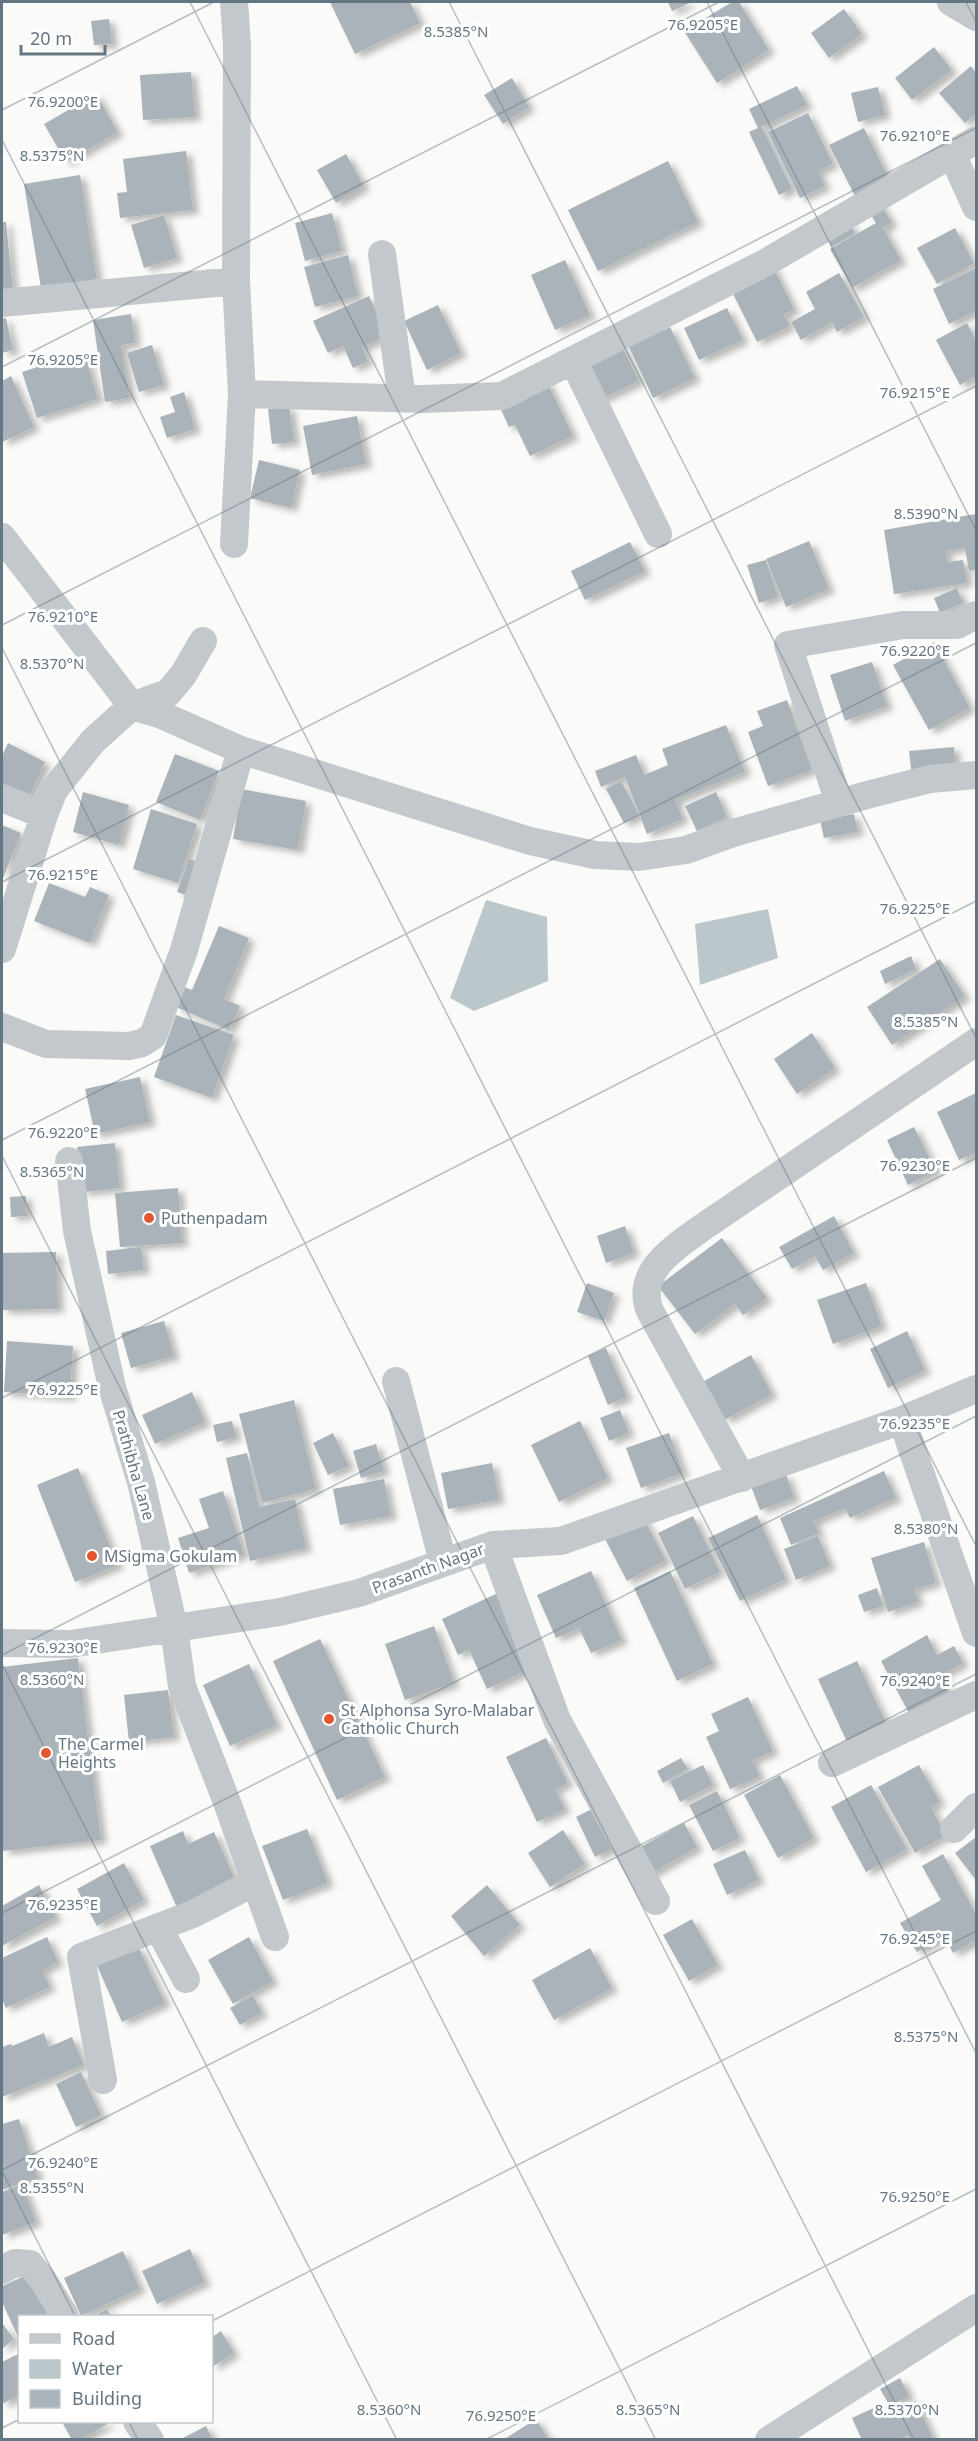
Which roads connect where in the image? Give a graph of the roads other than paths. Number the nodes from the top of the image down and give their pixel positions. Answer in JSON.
{"nodes":[{"id":1,"x":234,"y":2,"type":"edge"},
{"id":2,"x":951,"y":2,"type":"edge"},
{"id":3,"x":976,"y":17,"type":"edge"},
{"id":4,"x":964,"y":147,"type":"edge"},
{"id":5,"x":976,"y":207,"type":"edge"},
{"id":6,"x":382,"y":254,"type":"dead end"},
{"id":7,"x":236,"y":281,"type":"junction"},
{"id":8,"x":2,"y":303,"type":"edge"},
{"id":9,"x":573,"y":360,"type":"junction"},
{"id":10,"x":242,"y":394,"type":"junction"},
{"id":11,"x":402,"y":398,"type":"junction"},
{"id":12,"x":658,"y":534,"type":"dead end"},
{"id":13,"x":2,"y":537,"type":"edge"},
{"id":14,"x":234,"y":544,"type":"dead end"},
{"id":15,"x":976,"y":615,"type":"edge"},
{"id":16,"x":203,"y":641,"type":"dead end"},
{"id":17,"x":132,"y":706,"type":"junction"},
{"id":18,"x":241,"y":750,"type":"junction"},
{"id":19,"x":976,"y":775,"type":"edge"},
{"id":20,"x":2,"y":798,"type":"edge"},
{"id":21,"x":839,"y":803,"type":"junction"},
{"id":22,"x":44,"y":815,"type":"junction"},
{"id":23,"x":2,"y":949,"type":"edge"},
{"id":24,"x":2,"y":1027,"type":"edge"},
{"id":25,"x":976,"y":1042,"type":"edge"},
{"id":26,"x":69,"y":1161,"type":"dead end"},
{"id":27,"x":396,"y":1381,"type":"dead end"},
{"id":28,"x":976,"y":1389,"type":"edge"},
{"id":29,"x":902,"y":1419,"type":"junction"},
{"id":30,"x":742,"y":1478,"type":"junction"},
{"id":31,"x":494,"y":1545,"type":"junction"},
{"id":32,"x":443,"y":1562,"type":"junction"},
{"id":33,"x":174,"y":1628,"type":"junction"},
{"id":34,"x":976,"y":1634,"type":"edge"},
{"id":35,"x":2,"y":1643,"type":"edge"},
{"id":36,"x":976,"y":1695,"type":"edge"},
{"id":37,"x":832,"y":1763,"type":"dead end"},
{"id":38,"x":976,"y":1807,"type":"edge"},
{"id":39,"x":954,"y":1829,"type":"dead end"},
{"id":40,"x":255,"y":1882,"type":"junction"},
{"id":41,"x":656,"y":1901,"type":"dead end"},
{"id":42,"x":158,"y":1927,"type":"junction"},
{"id":43,"x":275,"y":1938,"type":"dead end"},
{"id":44,"x":186,"y":1979,"type":"dead end"},
{"id":45,"x":103,"y":2080,"type":"dead end"},
{"id":46,"x":2,"y":2270,"type":"edge"},
{"id":47,"x":976,"y":2308,"type":"edge"},
{"id":48,"x":64,"y":2315,"type":"edge"},
{"id":49,"x":138,"y":2423,"type":"edge"},
{"id":50,"x":150,"y":2439,"type":"edge"},
{"id":51,"x":769,"y":2439,"type":"edge"}],
"edges":[{"from":1,"to":7,"type":"street"},
{"from":2,"to":3,"type":"street"},
{"from":4,"to":5,"type":"street"},
{"from":4,"to":9,"type":"street"},
{"from":6,"to":11,"type":"street"},
{"from":7,"to":8,"type":"street"},
{"from":7,"to":10,"type":"street"},
{"from":9,"to":11,"type":"street"},
{"from":9,"to":12,"type":"street"},
{"from":10,"to":11,"type":"street"},
{"from":10,"to":14,"type":"street"},
{"from":13,"to":17,"type":"street"},
{"from":15,"to":21,"type":"street"},
{"from":16,"to":17,"type":"street"},
{"from":17,"to":18,"type":"street"},
{"from":17,"to":22,"type":"street"},
{"from":18,"to":21,"type":"street"},
{"from":18,"to":24,"type":"street"},
{"from":19,"to":21,"type":"street"},
{"from":20,"to":22,"type":"street"},
{"from":22,"to":23,"type":"street"},
{"from":25,"to":30,"type":"street"},
{"from":26,"to":33,"type":"street","name":"Prathibha Lane"},
{"from":27,"to":32,"type":"street"},
{"from":28,"to":29,"type":"street","name":"Prasanth Nagar"},
{"from":29,"to":30,"type":"street","name":"Prasanth Nagar"},
{"from":29,"to":34,"type":"street"},
{"from":30,"to":31,"type":"street","name":"Prasanth Nagar"},
{"from":31,"to":32,"type":"street","name":"Prasanth Nagar"},
{"from":31,"to":41,"type":"street"},
{"from":32,"to":33,"type":"street","name":"Prasanth Nagar"},
{"from":33,"to":35,"type":"street","name":"Prasanth Nagar"},
{"from":33,"to":40,"type":"street","name":"Prathibha Lane"},
{"from":36,"to":37,"type":"street"},
{"from":38,"to":39,"type":"street"},
{"from":40,"to":42,"type":"street"},
{"from":40,"to":43,"type":"street","name":"Prathibha Lane"},
{"from":42,"to":44,"type":"street"},
{"from":42,"to":45,"type":"street"},
{"from":46,"to":48,"type":"street"},
{"from":47,"to":51,"type":"street"},
{"from":49,"to":50,"type":"street"}]}
